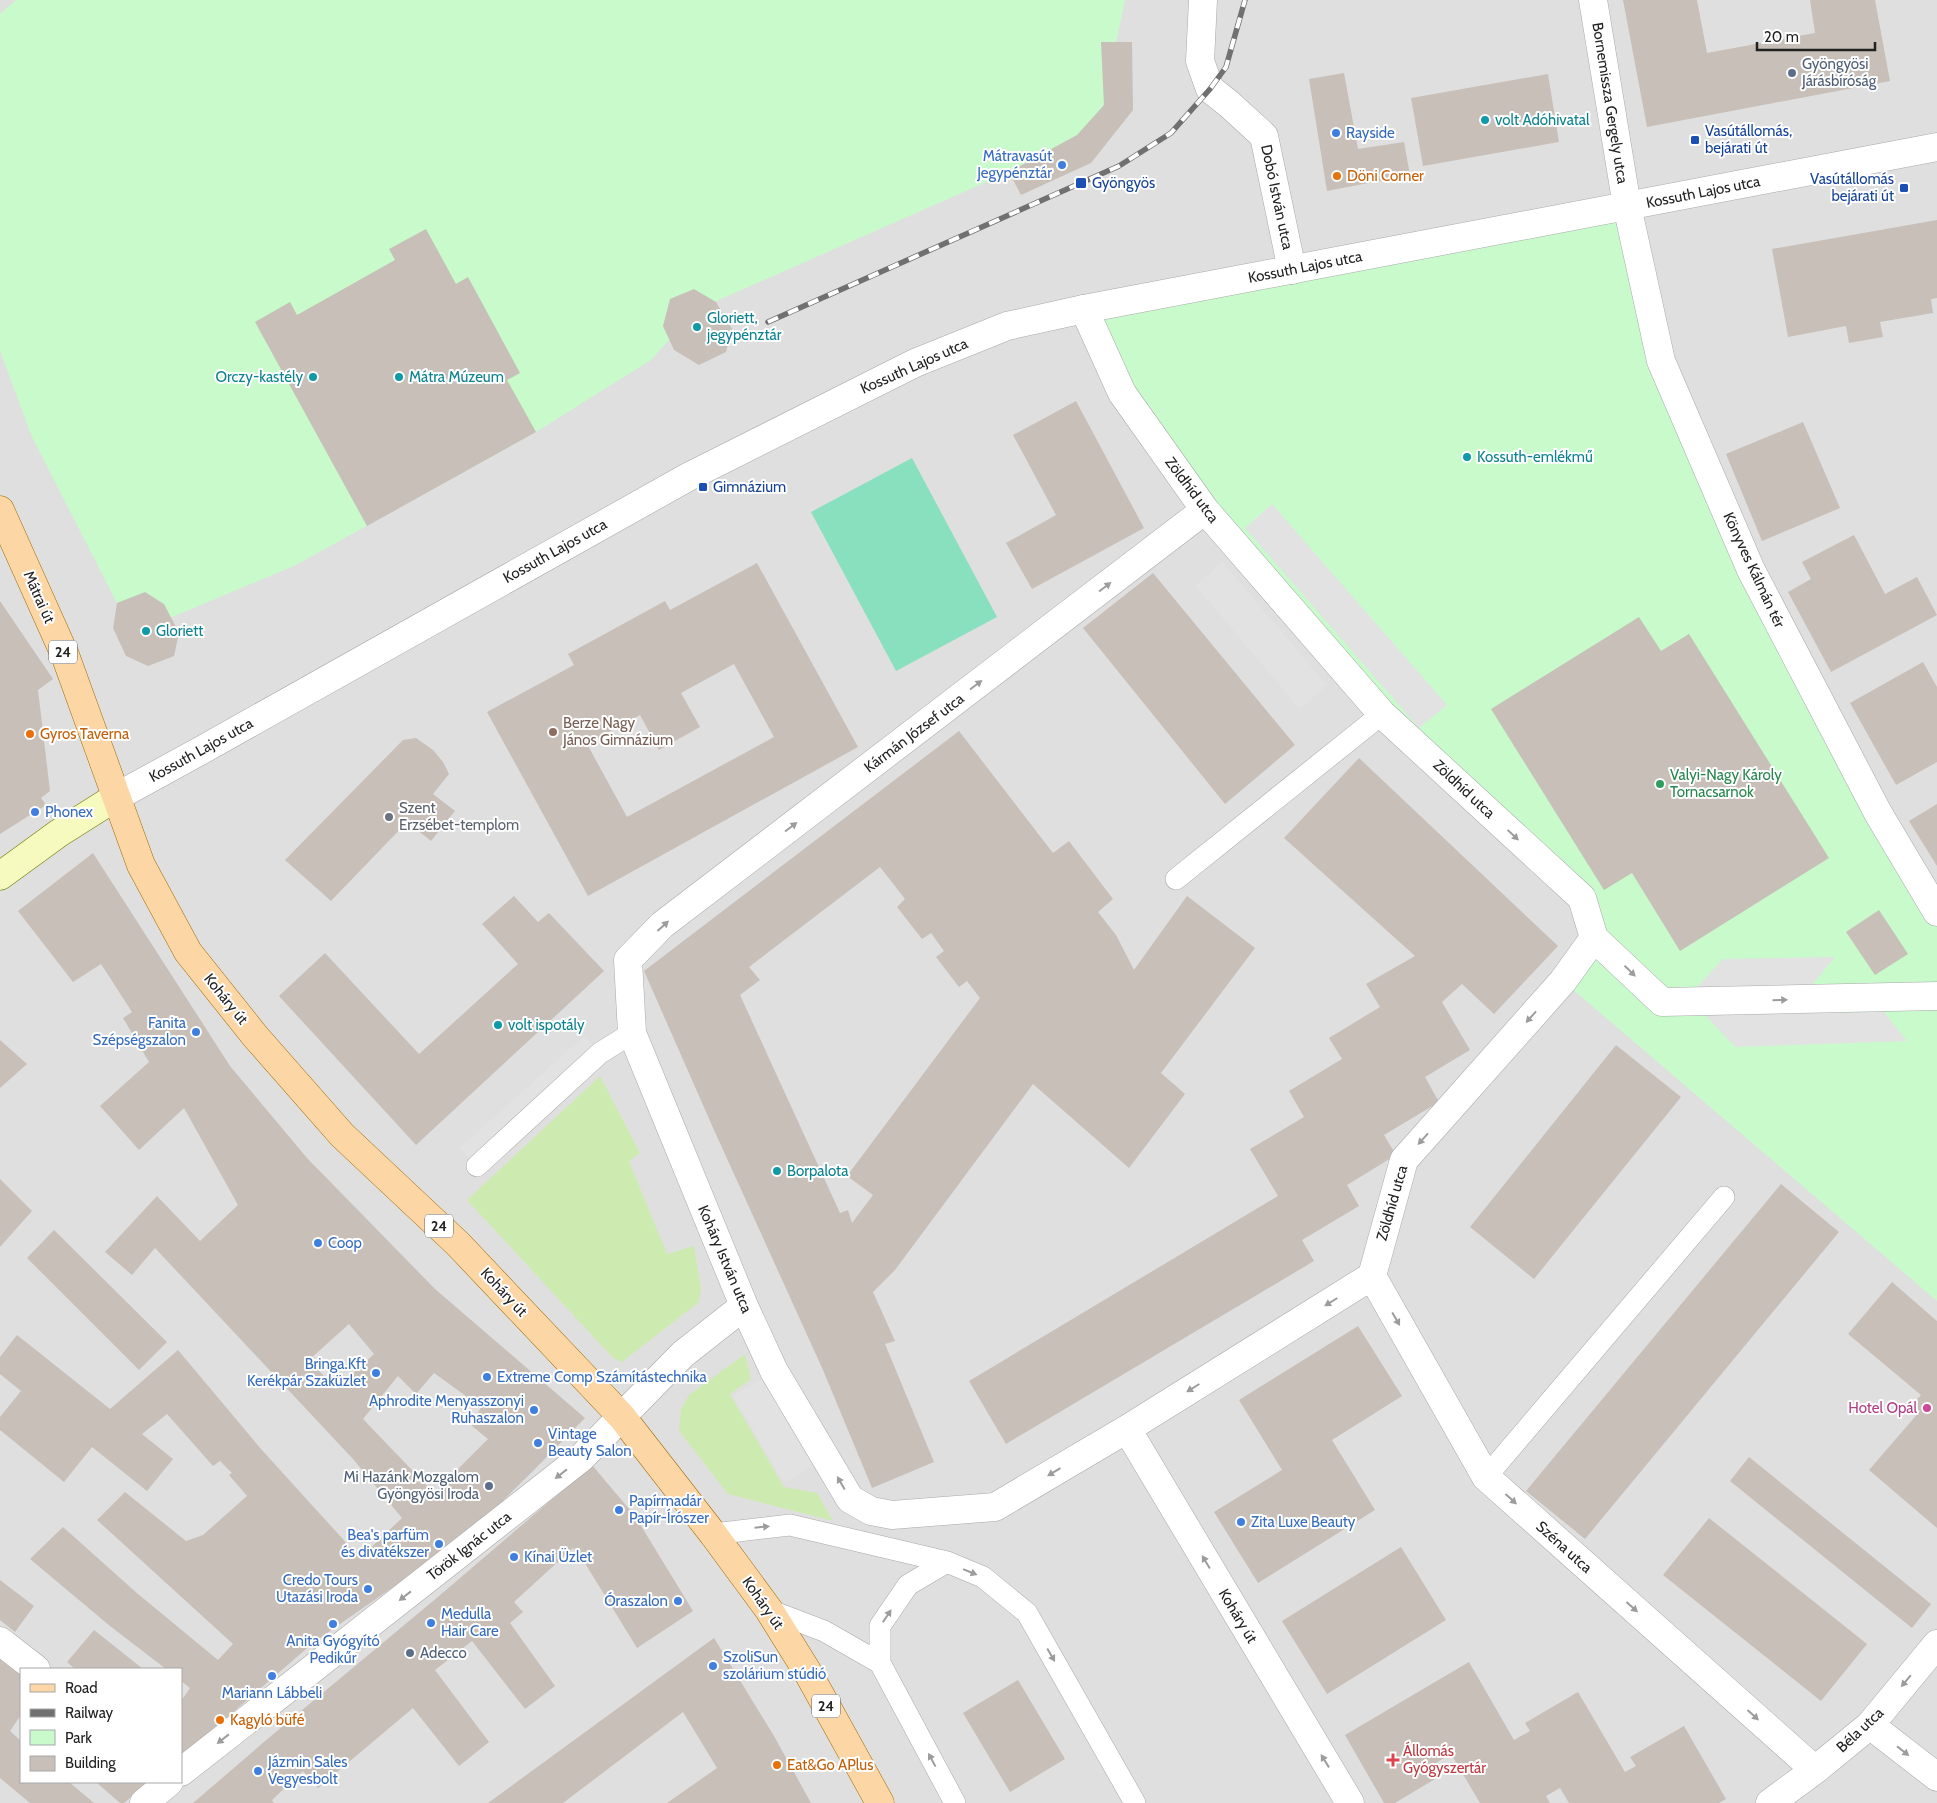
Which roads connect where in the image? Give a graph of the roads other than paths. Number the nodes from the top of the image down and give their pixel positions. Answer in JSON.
{"nodes":[{"id":1,"x":1203,"y":0,"type":"edge"},
{"id":2,"x":1593,"y":0,"type":"edge"},
{"id":3,"x":1937,"y":147,"type":"edge"},
{"id":4,"x":1627,"y":206,"type":"junction"},
{"id":5,"x":1292,"y":270,"type":"junction"},
{"id":6,"x":1084,"y":310,"type":"junction"},
{"id":7,"x":0,"y":510,"type":"edge"},
{"id":8,"x":1205,"y":510,"type":"junction"},
{"id":9,"x":1382,"y":714,"type":"junction"},
{"id":10,"x":116,"y":796,"type":"junction"},
{"id":11,"x":0,"y":876,"type":"edge"},
{"id":12,"x":1176,"y":879,"type":"dead end"},
{"id":13,"x":1937,"y":912,"type":"edge"},
{"id":14,"x":1594,"y":938,"type":"junction"},
{"id":15,"x":628,"y":960,"type":"joint"},
{"id":16,"x":1937,"y":996,"type":"edge"},
{"id":17,"x":632,"y":1033,"type":"junction"},
{"id":18,"x":477,"y":1166,"type":"dead end"},
{"id":19,"x":1724,"y":1197,"type":"dead end"},
{"id":20,"x":1372,"y":1276,"type":"junction"},
{"id":21,"x":744,"y":1306,"type":"junction"},
{"id":22,"x":622,"y":1417,"type":"junction"},
{"id":23,"x":1127,"y":1429,"type":"junction"},
{"id":24,"x":1486,"y":1477,"type":"junction"},
{"id":25,"x":713,"y":1534,"type":"junction"},
{"id":26,"x":947,"y":1562,"type":"junction"},
{"id":27,"x":769,"y":1610,"type":"junction"},
{"id":28,"x":0,"y":1641,"type":"edge"},
{"id":29,"x":1937,"y":1644,"type":"edge"},
{"id":30,"x":880,"y":1663,"type":"junction"},
{"id":31,"x":35,"y":1668,"type":"edge"},
{"id":32,"x":1870,"y":1725,"type":"junction"},
{"id":33,"x":1815,"y":1770,"type":"junction"},
{"id":34,"x":182,"y":1771,"type":"edge"},
{"id":35,"x":1937,"y":1776,"type":"edge"},
{"id":36,"x":168,"y":1783,"type":"edge"},
{"id":37,"x":144,"y":1803,"type":"edge"},
{"id":38,"x":880,"y":1803,"type":"edge"},
{"id":39,"x":955,"y":1803,"type":"edge"},
{"id":40,"x":1135,"y":1803,"type":"edge"},
{"id":41,"x":1350,"y":1803,"type":"edge"},
{"id":42,"x":1770,"y":1803,"type":"edge"}],
"edges":[{"from":1,"to":5,"type":"street","name":"Dobó István utca"},
{"from":2,"to":4,"type":"street","name":"Bornemissza Gergely utca"},
{"from":3,"to":4,"type":"street","name":"Kossuth Lajos utca"},
{"from":4,"to":5,"type":"street","name":"Kossuth Lajos utca"},
{"from":4,"to":13,"type":"street","name":"Könyves Kálmán tér"},
{"from":5,"to":6,"type":"street","name":"Kossuth Lajos utca"},
{"from":6,"to":8,"type":"street","name":"Zöldhíd utca"},
{"from":6,"to":10,"type":"street","name":"Kossuth Lajos utca"},
{"from":7,"to":10,"type":"main road","name":"Mátrai út","number":"24"},
{"from":8,"to":9,"type":"street","name":"Zöldhíd utca"},
{"from":15,"to":8,"type":"street","name":"Kármán József utca","one_way":true},
{"from":9,"to":12,"type":"lane"},
{"from":9,"to":14,"type":"street","name":"Zöldhíd utca","one_way":true},
{"from":10,"to":11,"type":"main road","name":"Kossuth Lajos utca"},
{"from":10,"to":22,"type":"main road","name":"Koháry út","number":"24"},
{"from":14,"to":16,"type":"street","one_way":true},
{"from":14,"to":20,"type":"street","name":"Zöldhíd utca","one_way":true},
{"from":15,"to":17,"type":"street","name":"Koháry István utca"},
{"from":17,"to":18,"type":"lane"},
{"from":17,"to":21,"type":"street","name":"Koháry István utca"},
{"from":19,"to":24,"type":"lane"},
{"from":20,"to":23,"type":"street","one_way":true},
{"from":20,"to":24,"type":"street","name":"Széna utca","one_way":true},
{"from":21,"to":22,"type":"street","name":"Török Ignác utca"},
{"from":23,"to":21,"type":"street","name":"Koháry István utca","one_way":true},
{"from":22,"to":25,"type":"main road","name":"Koháry út","number":"24"},
{"from":22,"to":34,"type":"street","name":"Török Ignác utca","one_way":true},
{"from":41,"to":23,"type":"street","name":"Koháry út","one_way":true},
{"from":24,"to":33,"type":"street","name":"Széna utca","one_way":true},
{"from":25,"to":26,"type":"lane","one_way":true},
{"from":25,"to":27,"type":"main road","name":"Koháry út","number":"24"},
{"from":30,"to":26,"type":"lane","one_way":true},
{"from":26,"to":40,"type":"lane","one_way":true},
{"from":27,"to":30,"type":"lane"},
{"from":27,"to":38,"type":"main road","name":"Koháry út","number":"24"},
{"from":28,"to":31,"type":"street"},
{"from":29,"to":32,"type":"street","name":"Béla utca","one_way":true},
{"from":39,"to":30,"type":"lane","one_way":true},
{"from":32,"to":33,"type":"street","name":"Béla utca"},
{"from":32,"to":35,"type":"street","one_way":true},
{"from":33,"to":42,"type":"street","name":"Béla utca"},
{"from":36,"to":37,"type":"street"}]}
